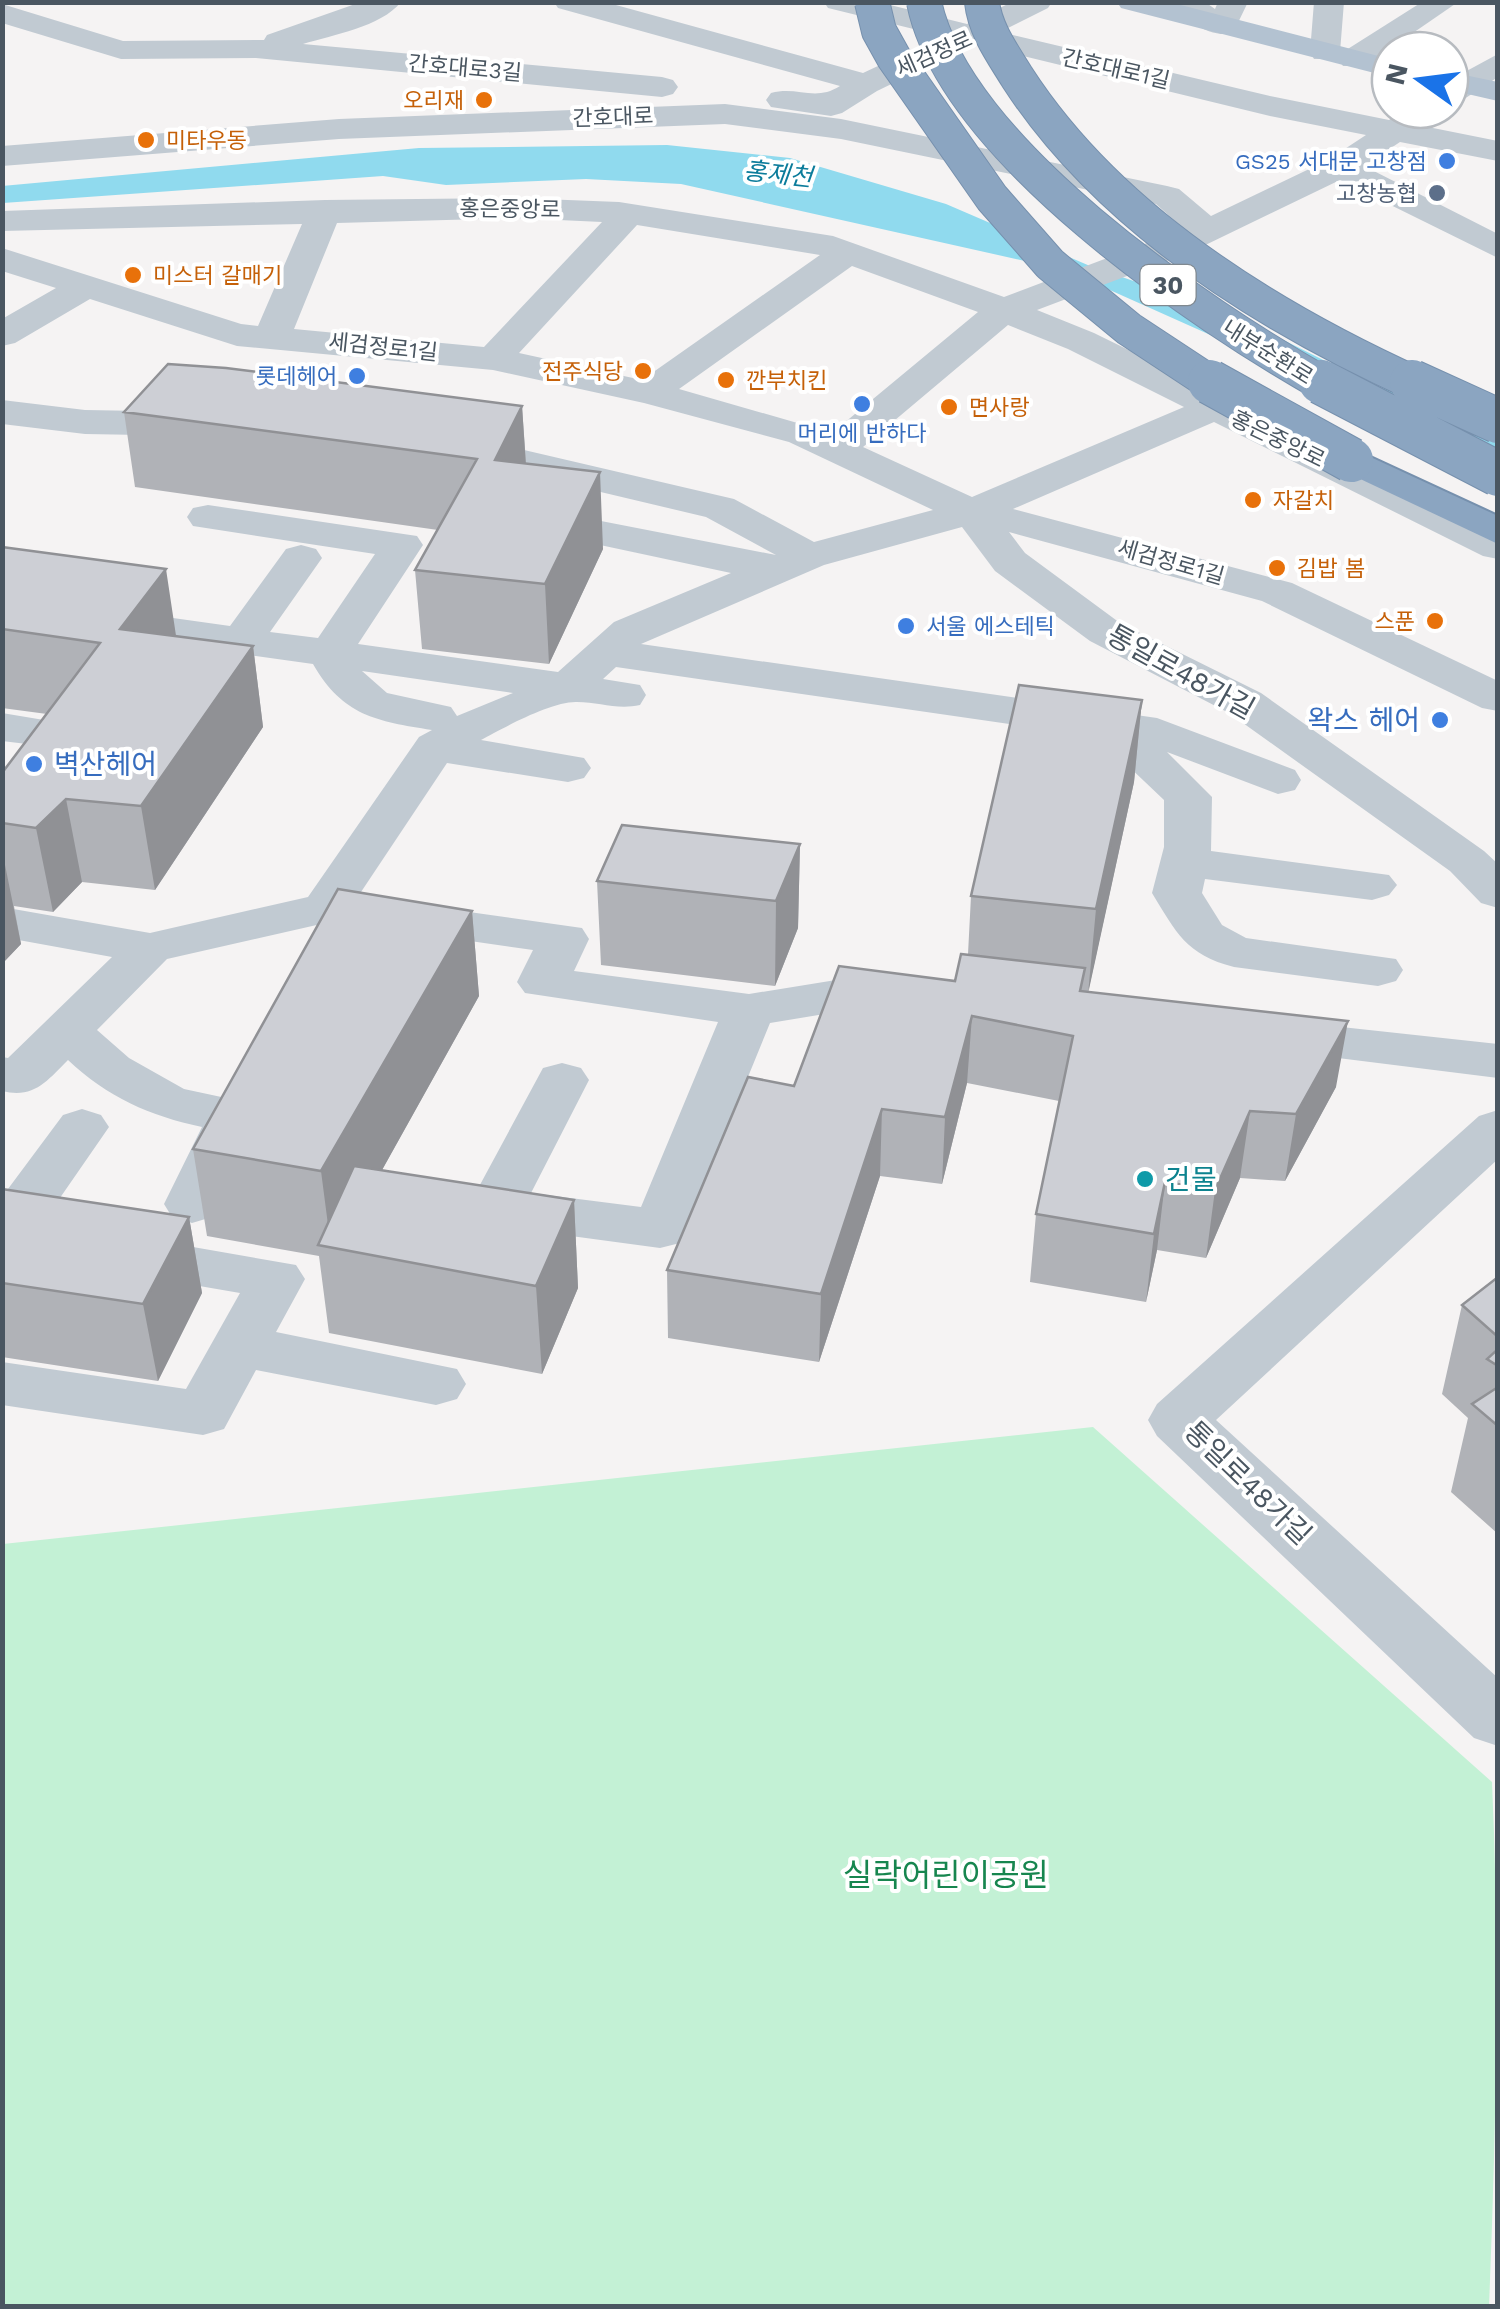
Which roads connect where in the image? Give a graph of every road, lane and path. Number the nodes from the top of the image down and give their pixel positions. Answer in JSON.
{"nodes":[{"id":1,"x":386,"y":2,"type":"edge"},
{"id":2,"x":569,"y":2,"type":"edge"},
{"id":3,"x":839,"y":2,"type":"edge"},
{"id":4,"x":872,"y":2,"type":"edge"},
{"id":5,"x":924,"y":2,"type":"edge"},
{"id":6,"x":1038,"y":2,"type":"edge"},
{"id":7,"x":1132,"y":2,"type":"edge"},
{"id":8,"x":1184,"y":2,"type":"edge"},
{"id":9,"x":1329,"y":2,"type":"edge"},
{"id":10,"x":1443,"y":2,"type":"edge"},
{"id":11,"x":304,"y":7,"type":"dead end"},
{"id":12,"x":2,"y":13,"type":"edge"},
{"id":13,"x":1228,"y":15,"type":"edge"},
{"id":14,"x":978,"y":19,"type":"edge"},
{"id":15,"x":348,"y":20,"type":"junction"},
{"id":16,"x":256,"y":49,"type":"junction"},
{"id":17,"x":1340,"y":56,"type":"junction"},
{"id":18,"x":1498,"y":62,"type":"edge"},
{"id":19,"x":1370,"y":63,"type":"edge"},
{"id":20,"x":1470,"y":78,"type":"edge"},
{"id":21,"x":866,"y":84,"type":"junction"},
{"id":22,"x":1470,"y":89,"type":"edge"},
{"id":23,"x":1498,"y":92,"type":"edge"},
{"id":24,"x":831,"y":106,"type":"joint"},
{"id":25,"x":1393,"y":131,"type":"junction"},
{"id":26,"x":1498,"y":151,"type":"edge"},
{"id":27,"x":2,"y":156,"type":"edge"},
{"id":28,"x":1340,"y":167,"type":"junction"},
{"id":29,"x":325,"y":210,"type":"junction"},
{"id":30,"x":629,"y":213,"type":"junction"},
{"id":31,"x":2,"y":222,"type":"edge"},
{"id":32,"x":1205,"y":229,"type":"junction"},
{"id":33,"x":1498,"y":248,"type":"edge"},
{"id":34,"x":848,"y":252,"type":"junction"},
{"id":35,"x":2,"y":259,"type":"edge"},
{"id":36,"x":88,"y":285,"type":"junction"},
{"id":37,"x":1003,"y":310,"type":"junction"},
{"id":38,"x":2,"y":335,"type":"edge"},
{"id":39,"x":272,"y":337,"type":"junction"},
{"id":40,"x":493,"y":359,"type":"junction"},
{"id":41,"x":1258,"y":388,"type":"junction"},
{"id":42,"x":649,"y":393,"type":"junction"},
{"id":43,"x":1214,"y":408,"type":"junction"},
{"id":44,"x":2,"y":412,"type":"edge"},
{"id":45,"x":1498,"y":421,"type":"edge"},
{"id":46,"x":246,"y":428,"type":"edge"},
{"id":47,"x":418,"y":447,"type":"edge"},
{"id":48,"x":836,"y":449,"type":"junction"},
{"id":49,"x":1498,"y":474,"type":"edge"},
{"id":50,"x":552,"y":492,"type":"edge"},
{"id":51,"x":1498,"y":504,"type":"edge"},
{"id":52,"x":971,"y":512,"type":"junction"},
{"id":53,"x":208,"y":518,"type":"dead end"},
{"id":54,"x":1498,"y":532,"type":"edge"},
{"id":55,"x":1498,"y":546,"type":"edge"},
{"id":56,"x":301,"y":558,"type":"dead end"},
{"id":57,"x":792,"y":563,"type":"junction"},
{"id":58,"x":2,"y":608,"type":"edge"},
{"id":59,"x":242,"y":642,"type":"junction"},
{"id":60,"x":606,"y":652,"type":"junction"},
{"id":61,"x":330,"y":654,"type":"junction"},
{"id":62,"x":568,"y":688,"type":"junction"},
{"id":63,"x":624,"y":695,"type":"dead end"},
{"id":64,"x":1498,"y":698,"type":"edge"},
{"id":65,"x":1091,"y":722,"type":"junction"},
{"id":66,"x":2,"y":727,"type":"edge"},
{"id":67,"x":435,"y":732,"type":"junction"},
{"id":68,"x":568,"y":768,"type":"dead end"},
{"id":69,"x":1278,"y":780,"type":"dead end"},
{"id":70,"x":2,"y":806,"type":"edge"},
{"id":71,"x":1184,"y":862,"type":"junction"},
{"id":72,"x":1372,"y":885,"type":"dead end"},
{"id":73,"x":1498,"y":893,"type":"edge"},
{"id":74,"x":326,"y":908,"type":"junction"},
{"id":75,"x":2,"y":922,"type":"edge"},
{"id":76,"x":150,"y":948,"type":"junction"},
{"id":77,"x":1378,"y":970,"type":"dead end"},
{"id":78,"x":944,"y":998,"type":"edge"},
{"id":79,"x":749,"y":1010,"type":"junction"},
{"id":80,"x":1220,"y":1030,"type":"edge"},
{"id":81,"x":67,"y":1031,"type":"junction"},
{"id":82,"x":1498,"y":1061,"type":"edge"},
{"id":83,"x":2,"y":1074,"type":"edge"},
{"id":84,"x":562,"y":1080,"type":"dead end"},
{"id":85,"x":82,"y":1127,"type":"dead end"},
{"id":86,"x":1498,"y":1128,"type":"edge"},
{"id":87,"x":192,"y":1204,"type":"dead end"},
{"id":88,"x":4,"y":1233,"type":"edge"},
{"id":89,"x":239,"y":1346,"type":"junction"},
{"id":90,"x":2,"y":1382,"type":"edge"},
{"id":91,"x":436,"y":1384,"type":"dead end"},
{"id":92,"x":1498,"y":1718,"type":"edge"}],
"edges":[{"from":1,"to":15,"type":"street"},
{"from":2,"to":21,"type":"street"},
{"from":3,"to":14,"type":"street","name":"간호대로1길"},
{"from":4,"to":54,"type":"highway","bridge":true},
{"from":5,"to":49,"type":"highway","name":"내부순환로","number":"30","bridge":true},
{"from":6,"to":14,"type":"street","name":"세검정로"},
{"from":7,"to":13,"type":"main road"},
{"from":8,"to":13,"type":"street"},
{"from":9,"to":17,"type":"street"},
{"from":10,"to":17,"type":"street"},
{"from":11,"to":15,"type":"street"},
{"from":12,"to":16,"type":"street"},
{"from":13,"to":17,"type":"main road"},
{"from":14,"to":21,"type":"street","name":"세검정로"},
{"from":14,"to":25,"type":"street","name":"간호대로1길"},
{"from":14,"to":45,"type":"highway","name":"내부순환로","number":"30","bridge":true},
{"from":15,"to":16,"type":"street"},
{"from":16,"to":24,"type":"street","name":"간호대로3길"},
{"from":17,"to":19,"type":"main road"},
{"from":18,"to":20,"type":"street"},
{"from":21,"to":24,"type":"street","name":"세검정로"},
{"from":22,"to":23,"type":"main road"},
{"from":25,"to":26,"type":"street","name":"간호대로1길"},
{"from":25,"to":28,"type":"street"},
{"from":27,"to":32,"type":"street","name":"간호대로"},
{"from":28,"to":32,"type":"street"},
{"from":28,"to":33,"type":"street"},
{"from":29,"to":30,"type":"street","name":"홍은중앙로"},
{"from":29,"to":31,"type":"street","name":"홍은중앙로"},
{"from":29,"to":39,"type":"street"},
{"from":30,"to":34,"type":"street","name":"홍은중앙로"},
{"from":30,"to":40,"type":"street"},
{"from":32,"to":37,"type":"street","bridge":true},
{"from":34,"to":37,"type":"street","name":"홍은중앙로"},
{"from":34,"to":42,"type":"street"},
{"from":35,"to":36,"type":"street","name":"세검정로1길"},
{"from":36,"to":38,"type":"street"},
{"from":36,"to":39,"type":"street","name":"세검정로1길"},
{"from":37,"to":41,"type":"street","name":"홍은중앙로"},
{"from":37,"to":43,"type":"street","name":"홍은중앙로"},
{"from":37,"to":48,"type":"street"},
{"from":39,"to":40,"type":"street","name":"세검정로1길"},
{"from":40,"to":42,"type":"street","name":"세검정로1길"},
{"from":41,"to":43,"type":"street"},
{"from":41,"to":51,"type":"street","name":"홍은중앙로"},
{"from":42,"to":48,"type":"street","name":"세검정로1길"},
{"from":43,"to":52,"type":"street"},
{"from":43,"to":55,"type":"street","name":"홍은중앙로"},
{"from":44,"to":46,"type":"street"},
{"from":47,"to":57,"type":"street"},
{"from":48,"to":52,"type":"street","name":"세검정로1길"},
{"from":50,"to":57,"type":"street"},
{"from":52,"to":57,"type":"street"},
{"from":52,"to":64,"type":"street","name":"세검정로1길"},
{"from":52,"to":73,"type":"street","name":"통일로48가길"},
{"from":53,"to":61,"type":"street"},
{"from":56,"to":59,"type":"street"},
{"from":57,"to":60,"type":"street"},
{"from":58,"to":59,"type":"street"},
{"from":59,"to":61,"type":"street"},
{"from":60,"to":62,"type":"street"},
{"from":60,"to":65,"type":"street"},
{"from":61,"to":62,"type":"street"},
{"from":61,"to":67,"type":"street"},
{"from":62,"to":63,"type":"street"},
{"from":62,"to":67,"type":"street"},
{"from":65,"to":69,"type":"street"},
{"from":65,"to":71,"type":"street"},
{"from":66,"to":70,"type":"street"},
{"from":67,"to":68,"type":"street"},
{"from":67,"to":74,"type":"street"},
{"from":71,"to":72,"type":"street"},
{"from":71,"to":77,"type":"street"},
{"from":74,"to":76,"type":"street"},
{"from":74,"to":79,"type":"street"},
{"from":75,"to":76,"type":"street"},
{"from":76,"to":81,"type":"street"},
{"from":78,"to":79,"type":"street"},
{"from":79,"to":84,"type":"street"},
{"from":80,"to":82,"type":"street"},
{"from":81,"to":83,"type":"street"},
{"from":81,"to":87,"type":"street"},
{"from":85,"to":88,"type":"street"},
{"from":86,"to":92,"type":"street","name":"통일로48가길"},
{"from":88,"to":89,"type":"street"},
{"from":89,"to":90,"type":"street"},
{"from":89,"to":91,"type":"street"}]}
